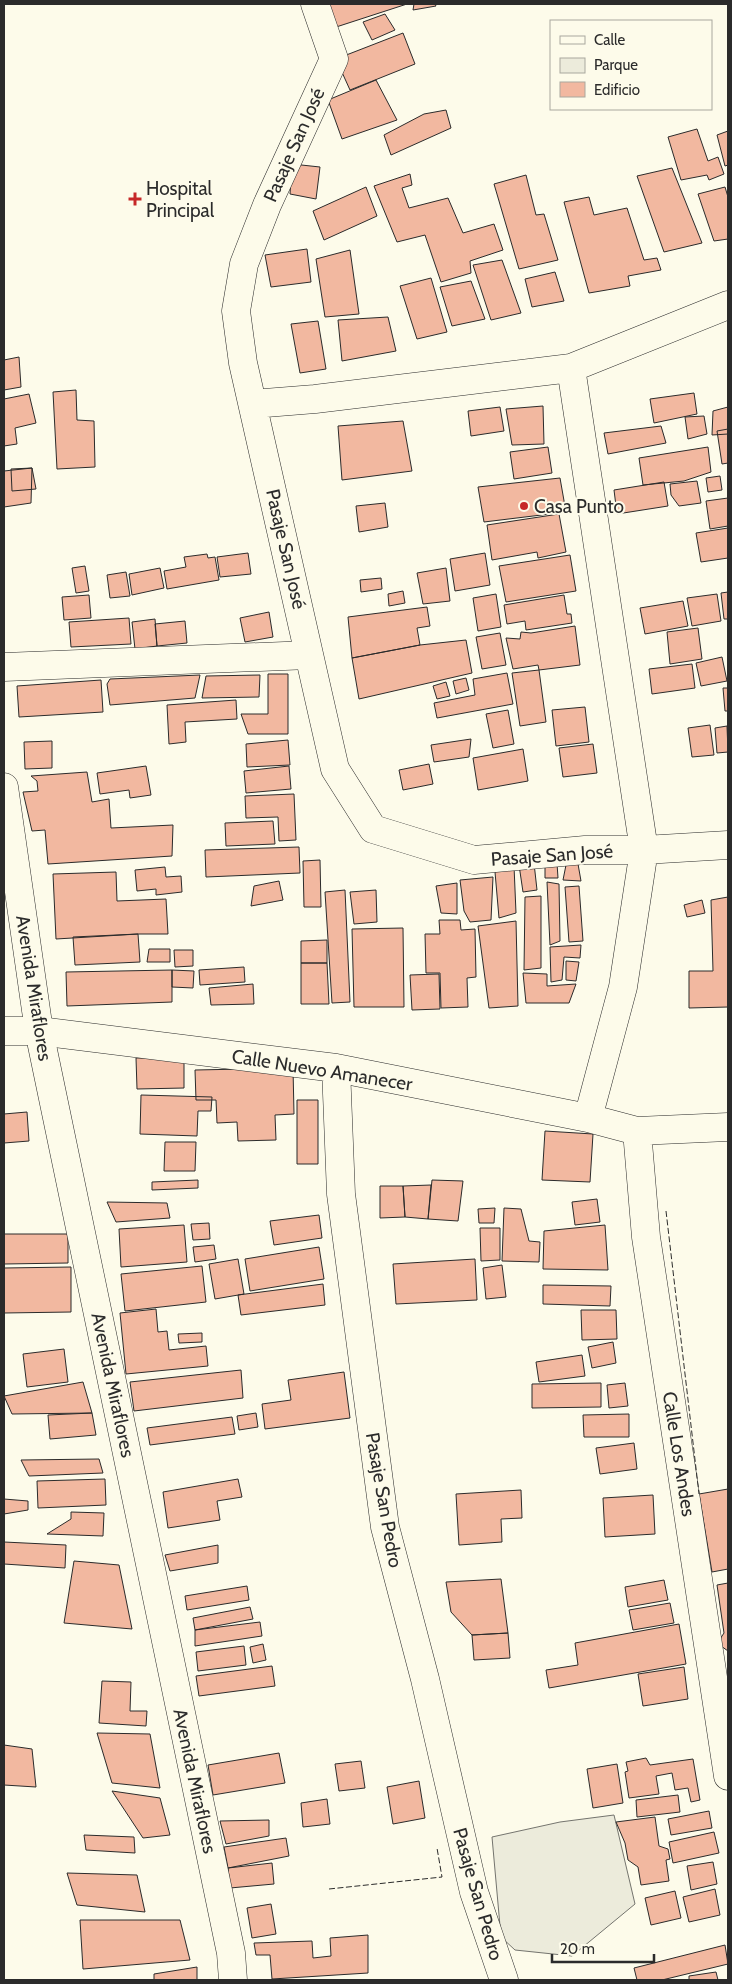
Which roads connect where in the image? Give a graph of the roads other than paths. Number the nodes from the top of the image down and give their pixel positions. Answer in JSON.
{"nodes":[{"id":1,"x":315,"y":4,"type":"edge"},
{"id":2,"x":728,"y":305,"type":"edge"},
{"id":3,"x":571,"y":368,"type":"junction"},
{"id":4,"x":253,"y":404,"type":"junction"},
{"id":5,"x":310,"y":655,"type":"junction"},
{"id":6,"x":4,"y":667,"type":"edge"},
{"id":7,"x":4,"y":787,"type":"edge"},
{"id":8,"x":728,"y":845,"type":"edge"},
{"id":9,"x":644,"y":850,"type":"junction"},
{"id":10,"x":4,"y":1031,"type":"edge"},
{"id":11,"x":39,"y":1031,"type":"junction"},
{"id":12,"x":336,"y":1068,"type":"junction"},
{"id":13,"x":588,"y":1118,"type":"junction"},
{"id":14,"x":728,"y":1127,"type":"edge"},
{"id":15,"x":637,"y":1131,"type":"junction"},
{"id":16,"x":728,"y":1776,"type":"edge"},
{"id":17,"x":233,"y":1980,"type":"edge"},
{"id":18,"x":504,"y":1980,"type":"edge"}],
"edges":[{"from":1,"to":4,"type":"street","name":"Pasaje San José"},
{"from":2,"to":3,"type":"street"},
{"from":3,"to":4,"type":"street"},
{"from":3,"to":9,"type":"street"},
{"from":4,"to":5,"type":"street","name":"Pasaje San José"},
{"from":5,"to":6,"type":"street"},
{"from":5,"to":9,"type":"street","name":"Pasaje San José"},
{"from":7,"to":11,"type":"street","name":"Avenida Miraflores"},
{"from":8,"to":9,"type":"street","name":"Pasaje San José"},
{"from":9,"to":13,"type":"street"},
{"from":10,"to":11,"type":"street","name":"Calle Nuevo Amanecer"},
{"from":11,"to":12,"type":"street","name":"Calle Nuevo Amanecer"},
{"from":11,"to":17,"type":"street","name":"Avenida Miraflores"},
{"from":12,"to":13,"type":"street","name":"Calle Nuevo Amanecer"},
{"from":12,"to":18,"type":"street","name":"Pasaje San Pedro"},
{"from":13,"to":15,"type":"street","name":"Calle Nuevo Amanecer"},
{"from":14,"to":15,"type":"street","name":"Calle Nuevo Amanecer"},
{"from":15,"to":16,"type":"street","name":"Calle Los Andes"}]}
